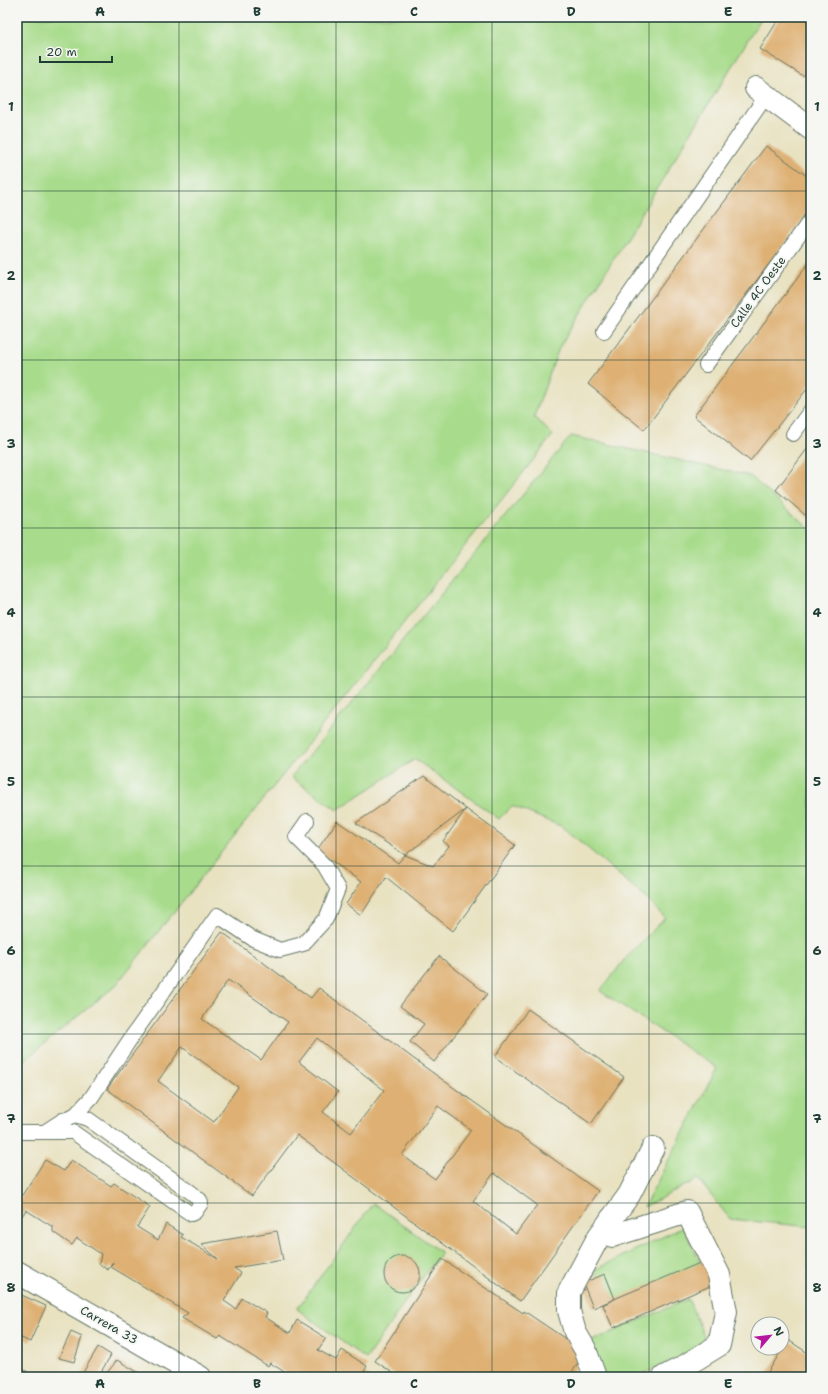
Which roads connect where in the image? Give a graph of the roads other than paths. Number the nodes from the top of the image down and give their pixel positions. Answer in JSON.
{"nodes":[{"id":1,"x":761,"y":92,"type":"joint"},
{"id":2,"x":808,"y":121,"type":"edge"},
{"id":3,"x":811,"y":219,"type":"edge"},
{"id":4,"x":604,"y":331,"type":"dead end"},
{"id":5,"x":706,"y":365,"type":"dead end"},
{"id":6,"x":811,"y":410,"type":"edge"},
{"id":7,"x":793,"y":434,"type":"dead end"},
{"id":8,"x":307,"y":821,"type":"dead end"},
{"id":9,"x":75,"y":1115,"type":"junction"},
{"id":10,"x":46,"y":1131,"type":"junction"},
{"id":11,"x":17,"y":1132,"type":"edge"},
{"id":12,"x":653,"y":1148,"type":"dead end"},
{"id":13,"x":611,"y":1219,"type":"junction"},
{"id":14,"x":17,"y":1272,"type":"edge"},
{"id":15,"x":200,"y":1377,"type":"edge"},
{"id":16,"x":595,"y":1377,"type":"edge"},
{"id":17,"x":664,"y":1377,"type":"edge"}],
"edges":[{"from":1,"to":2,"type":"street"},
{"from":1,"to":4,"type":"lane"},
{"from":3,"to":5,"type":"lane","name":"Calle 4C Oeste"},
{"from":6,"to":7,"type":"lane"},
{"from":8,"to":9,"type":"lane"},
{"from":9,"to":10,"type":"lane"},
{"from":9,"to":10,"type":"lane"},
{"from":10,"to":11,"type":"lane"},
{"from":12,"to":13,"type":"street"},
{"from":13,"to":16,"type":"street"},
{"from":13,"to":17,"type":"street"},
{"from":14,"to":15,"type":"street","name":"Carrera 33"}]}
